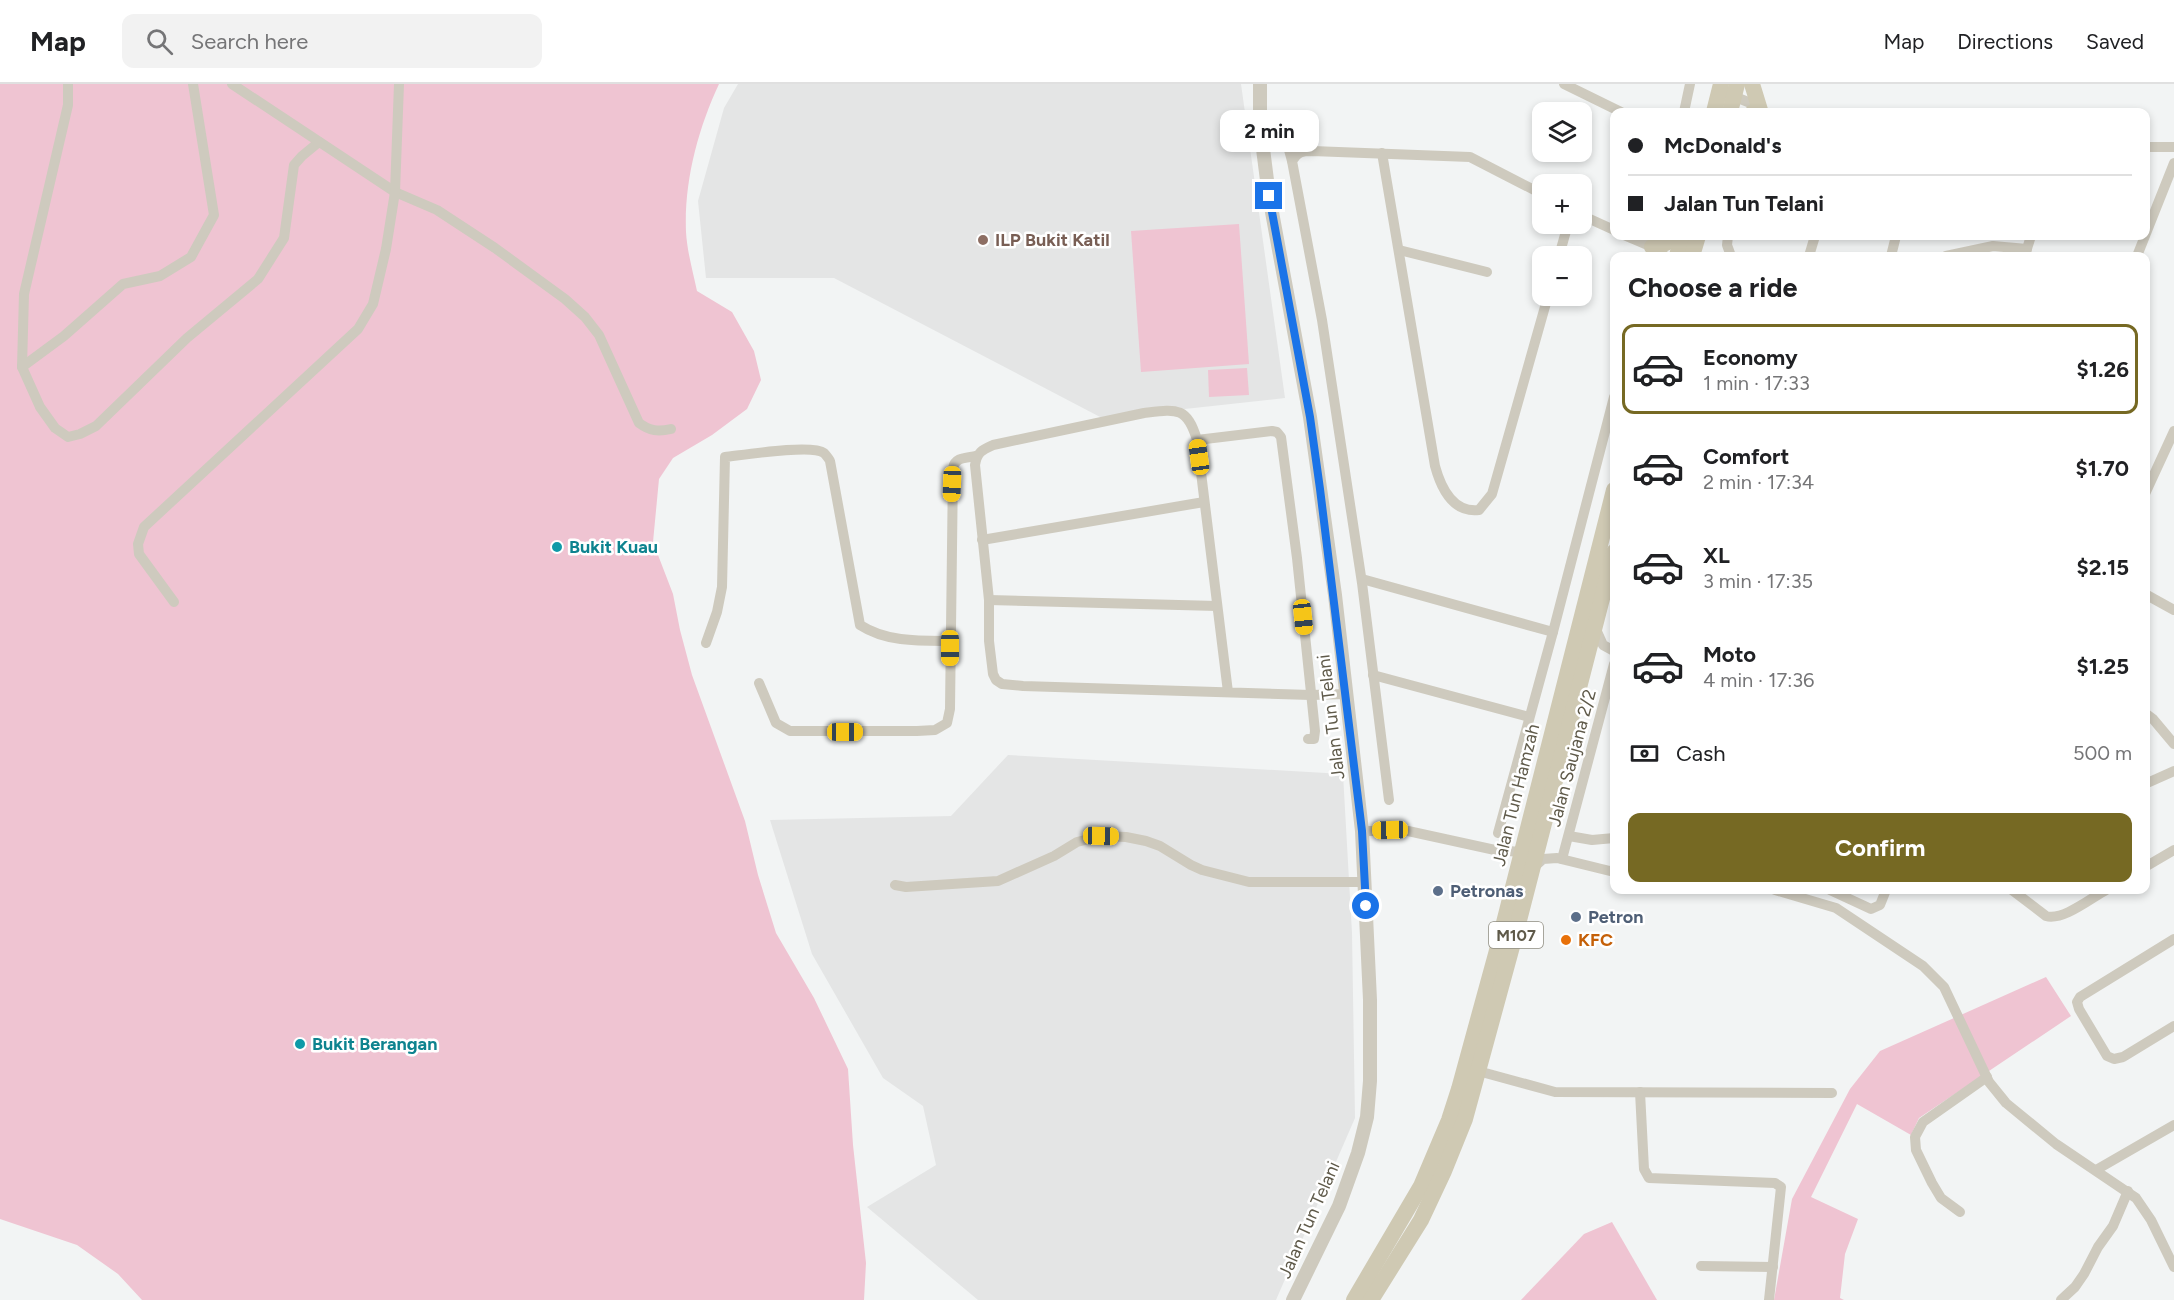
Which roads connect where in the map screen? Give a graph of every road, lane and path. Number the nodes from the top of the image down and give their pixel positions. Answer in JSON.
{"nodes":[{"id":1,"x":68,"y":84,"type":"edge"},
{"id":2,"x":193,"y":84,"type":"edge"},
{"id":3,"x":232,"y":84,"type":"edge"},
{"id":4,"x":399,"y":84,"type":"edge"},
{"id":5,"x":1260,"y":84,"type":"edge"},
{"id":6,"x":1564,"y":84,"type":"edge"},
{"id":7,"x":1690,"y":84,"type":"edge"},
{"id":8,"x":1752,"y":84,"type":"edge"},
{"id":9,"x":1728,"y":89,"type":"edge"},
{"id":10,"x":1613,"y":108,"type":"edge"},
{"id":11,"x":1685,"y":108,"type":"edge"},
{"id":12,"x":1716,"y":108,"type":"edge"},
{"id":13,"x":1730,"y":108,"type":"edge"},
{"id":14,"x":1754,"y":108,"type":"edge"},
{"id":15,"x":1758,"y":108,"type":"edge"},
{"id":16,"x":1280,"y":117,"type":"dead end"},
{"id":17,"x":319,"y":142,"type":"junction"},
{"id":18,"x":2150,"y":147,"type":"edge"},
{"id":19,"x":2174,"y":147,"type":"edge"},
{"id":20,"x":1382,"y":153,"type":"junction"},
{"id":21,"x":1292,"y":161,"type":"junction"},
{"id":22,"x":2174,"y":163,"type":"edge"},
{"id":23,"x":1532,"y":189,"type":"edge"},
{"id":24,"x":394,"y":192,"type":"junction"},
{"id":25,"x":1592,"y":220,"type":"edge"},
{"id":26,"x":2150,"y":223,"type":"edge"},
{"id":27,"x":1610,"y":228,"type":"edge"},
{"id":28,"x":1635,"y":240,"type":"edge"},
{"id":29,"x":1670,"y":240,"type":"edge"},
{"id":30,"x":1655,"y":249,"type":"edge"},
{"id":31,"x":1399,"y":250,"type":"junction"},
{"id":32,"x":1965,"y":252,"type":"edge"},
{"id":33,"x":2021,"y":252,"type":"edge"},
{"id":34,"x":1487,"y":272,"type":"dead end"},
{"id":35,"x":1545,"y":306,"type":"edge"},
{"id":36,"x":22,"y":366,"type":"junction"},
{"id":37,"x":1610,"y":412,"type":"edge"},
{"id":38,"x":670,"y":429,"type":"dead end"},
{"id":39,"x":2174,"y":431,"type":"edge"},
{"id":40,"x":1197,"y":440,"type":"junction"},
{"id":41,"x":976,"y":456,"type":"junction"},
{"id":42,"x":2150,"y":483,"type":"edge"},
{"id":43,"x":1204,"y":502,"type":"junction"},
{"id":44,"x":1610,"y":506,"type":"edge"},
{"id":45,"x":982,"y":540,"type":"junction"},
{"id":46,"x":1610,"y":568,"type":"edge"},
{"id":47,"x":1362,"y":579,"type":"junction"},
{"id":48,"x":2150,"y":597,"type":"edge"},
{"id":49,"x":989,"y":600,"type":"junction"},
{"id":50,"x":174,"y":602,"type":"dead end"},
{"id":51,"x":1217,"y":606,"type":"junction"},
{"id":52,"x":2174,"y":610,"type":"edge"},
{"id":53,"x":1595,"y":626,"type":"junction"},
{"id":54,"x":1553,"y":632,"type":"junction"},
{"id":55,"x":950,"y":641,"type":"junction"},
{"id":56,"x":706,"y":643,"type":"dead end"},
{"id":57,"x":1610,"y":649,"type":"edge"},
{"id":58,"x":1610,"y":650,"type":"edge"},
{"id":59,"x":1586,"y":662,"type":"junction"},
{"id":60,"x":1373,"y":675,"type":"junction"},
{"id":61,"x":1610,"y":679,"type":"edge"},
{"id":62,"x":759,"y":683,"type":"dead end"},
{"id":63,"x":1228,"y":692,"type":"junction"},
{"id":64,"x":1346,"y":694,"type":"junction"},
{"id":65,"x":1311,"y":695,"type":"junction"},
{"id":66,"x":1529,"y":717,"type":"junction"},
{"id":67,"x":2150,"y":717,"type":"edge"},
{"id":68,"x":1308,"y":739,"type":"dead end"},
{"id":69,"x":2174,"y":744,"type":"edge"},
{"id":70,"x":2174,"y":771,"type":"edge"},
{"id":71,"x":2150,"y":782,"type":"edge"},
{"id":72,"x":1389,"y":800,"type":"dead end"},
{"id":73,"x":1362,"y":831,"type":"junction"},
{"id":74,"x":1498,"y":833,"type":"dead end"},
{"id":75,"x":1541,"y":834,"type":"junction"},
{"id":76,"x":1569,"y":836,"type":"junction"},
{"id":77,"x":1610,"y":838,"type":"edge"},
{"id":78,"x":2174,"y":850,"type":"edge"},
{"id":79,"x":1521,"y":852,"type":"junction"},
{"id":80,"x":1560,"y":859,"type":"junction"},
{"id":81,"x":2150,"y":864,"type":"edge"},
{"id":82,"x":1533,"y":868,"type":"junction"},
{"id":83,"x":1610,"y":871,"type":"edge"},
{"id":84,"x":1365,"y":882,"type":"junction"},
{"id":85,"x":896,"y":885,"type":"dead end"},
{"id":86,"x":1789,"y":894,"type":"edge"},
{"id":87,"x":1839,"y":894,"type":"edge"},
{"id":88,"x":1884,"y":894,"type":"edge"},
{"id":89,"x":2017,"y":894,"type":"edge"},
{"id":90,"x":2099,"y":894,"type":"edge"},
{"id":91,"x":1871,"y":908,"type":"junction"},
{"id":92,"x":1866,"y":928,"type":"junction"},
{"id":93,"x":2174,"y":939,"type":"edge"},
{"id":94,"x":2174,"y":1026,"type":"edge"},
{"id":95,"x":1478,"y":1071,"type":"junction"},
{"id":96,"x":1987,"y":1077,"type":"junction"},
{"id":97,"x":1640,"y":1092,"type":"junction"},
{"id":98,"x":1832,"y":1093,"type":"dead end"},
{"id":99,"x":2174,"y":1125,"type":"edge"},
{"id":100,"x":2096,"y":1170,"type":"junction"},
{"id":101,"x":2128,"y":1191,"type":"junction"},
{"id":102,"x":1959,"y":1212,"type":"dead end"},
{"id":103,"x":1701,"y":1266,"type":"dead end"},
{"id":104,"x":1773,"y":1267,"type":"junction"},
{"id":105,"x":2174,"y":1267,"type":"edge"},
{"id":106,"x":1293,"y":1300,"type":"edge"},
{"id":107,"x":1354,"y":1300,"type":"edge"},
{"id":108,"x":1371,"y":1300,"type":"edge"},
{"id":109,"x":1769,"y":1300,"type":"edge"},
{"id":110,"x":2061,"y":1300,"type":"edge"}],
"edges":[{"from":1,"to":36,"type":"street"},
{"from":2,"to":36,"type":"street"},
{"from":3,"to":17,"type":"street"},
{"from":4,"to":24,"type":"street"},
{"from":5,"to":64,"type":"street","name":"Jalan Tun Telani"},
{"from":6,"to":10,"type":"street"},
{"from":7,"to":11,"type":"street"},
{"from":8,"to":15,"type":"main road"},
{"from":9,"to":12,"type":"main road"},
{"from":9,"to":13,"type":"main road"},
{"from":9,"to":14,"type":"street"},
{"from":16,"to":21,"type":"street"},
{"from":17,"to":24,"type":"street"},
{"from":17,"to":36,"type":"street"},
{"from":18,"to":19,"type":"street"},
{"from":20,"to":21,"type":"street"},
{"from":20,"to":23,"type":"street"},
{"from":20,"to":31,"type":"street"},
{"from":21,"to":47,"type":"street"},
{"from":22,"to":26,"type":"street"},
{"from":24,"to":38,"type":"street"},
{"from":24,"to":50,"type":"street"},
{"from":25,"to":27,"type":"street"},
{"from":28,"to":30,"type":"street"},
{"from":29,"to":30,"type":"main road"},
{"from":31,"to":34,"type":"street"},
{"from":31,"to":35,"type":"street"},
{"from":32,"to":33,"type":"street"},
{"from":37,"to":54,"type":"street"},
{"from":39,"to":42,"type":"street"},
{"from":40,"to":41,"type":"street"},
{"from":40,"to":43,"type":"street"},
{"from":40,"to":65,"type":"street"},
{"from":41,"to":45,"type":"street"},
{"from":41,"to":55,"type":"street"},
{"from":43,"to":45,"type":"street"},
{"from":43,"to":51,"type":"street"},
{"from":44,"to":79,"type":"main road","name":"Jalan Tun Hamzah","number":"M107"},
{"from":45,"to":49,"type":"street"},
{"from":46,"to":53,"type":"main road","name":"Jalan Tun Hamzah","number":"M107"},
{"from":47,"to":54,"type":"street"},
{"from":47,"to":60,"type":"street"},
{"from":48,"to":52,"type":"street"},
{"from":49,"to":51,"type":"street"},
{"from":49,"to":63,"type":"street"},
{"from":51,"to":63,"type":"street"},
{"from":53,"to":57,"type":"street"},
{"from":53,"to":59,"type":"main road","name":"Jalan Tun Hamzah","number":"M107"},
{"from":54,"to":66,"type":"street"},
{"from":55,"to":56,"type":"street"},
{"from":55,"to":62,"type":"street"},
{"from":58,"to":59,"type":"street"},
{"from":59,"to":75,"type":"main road","name":"Jalan Tun Hamzah","number":"M107"},
{"from":60,"to":66,"type":"street"},
{"from":60,"to":72,"type":"street"},
{"from":61,"to":76,"type":"street","name":"Jalan Saujana 2/2"},
{"from":63,"to":65,"type":"street"},
{"from":64,"to":65,"type":"street"},
{"from":64,"to":73,"type":"street","name":"Jalan Tun Telani"},
{"from":65,"to":68,"type":"street"},
{"from":66,"to":74,"type":"street"},
{"from":67,"to":69,"type":"street"},
{"from":70,"to":71,"type":"street"},
{"from":73,"to":79,"type":"street"},
{"from":73,"to":84,"type":"street","name":"Jalan Tun Telani"},
{"from":75,"to":80,"type":"street"},
{"from":75,"to":82,"type":"main road","name":"Jalan Tun Hamzah","number":"M107"},
{"from":76,"to":77,"type":"street"},
{"from":76,"to":80,"type":"street","name":"Jalan Saujana 2/2"},
{"from":78,"to":81,"type":"street"},
{"from":79,"to":107,"type":"main road","name":"Jalan Tun Hamzah","number":"M107"},
{"from":80,"to":82,"type":"street"},
{"from":80,"to":83,"type":"street"},
{"from":82,"to":95,"type":"main road","name":"Jalan Tun Hamzah","number":"M107"},
{"from":84,"to":85,"type":"street"},
{"from":84,"to":106,"type":"street","name":"Jalan Tun Telani"},
{"from":86,"to":92,"type":"street"},
{"from":87,"to":91,"type":"street"},
{"from":88,"to":91,"type":"street"},
{"from":89,"to":90,"type":"street"},
{"from":91,"to":92,"type":"street"},
{"from":92,"to":96,"type":"street"},
{"from":93,"to":94,"type":"street"},
{"from":95,"to":97,"type":"street"},
{"from":95,"to":108,"type":"main road","name":"Jalan Tun Hamzah","number":"M107"},
{"from":96,"to":100,"type":"street"},
{"from":96,"to":102,"type":"street"},
{"from":97,"to":98,"type":"street"},
{"from":97,"to":104,"type":"street"},
{"from":99,"to":100,"type":"street"},
{"from":100,"to":101,"type":"street"},
{"from":101,"to":105,"type":"street"},
{"from":101,"to":110,"type":"street"},
{"from":103,"to":104,"type":"street"},
{"from":104,"to":109,"type":"street"}]}
